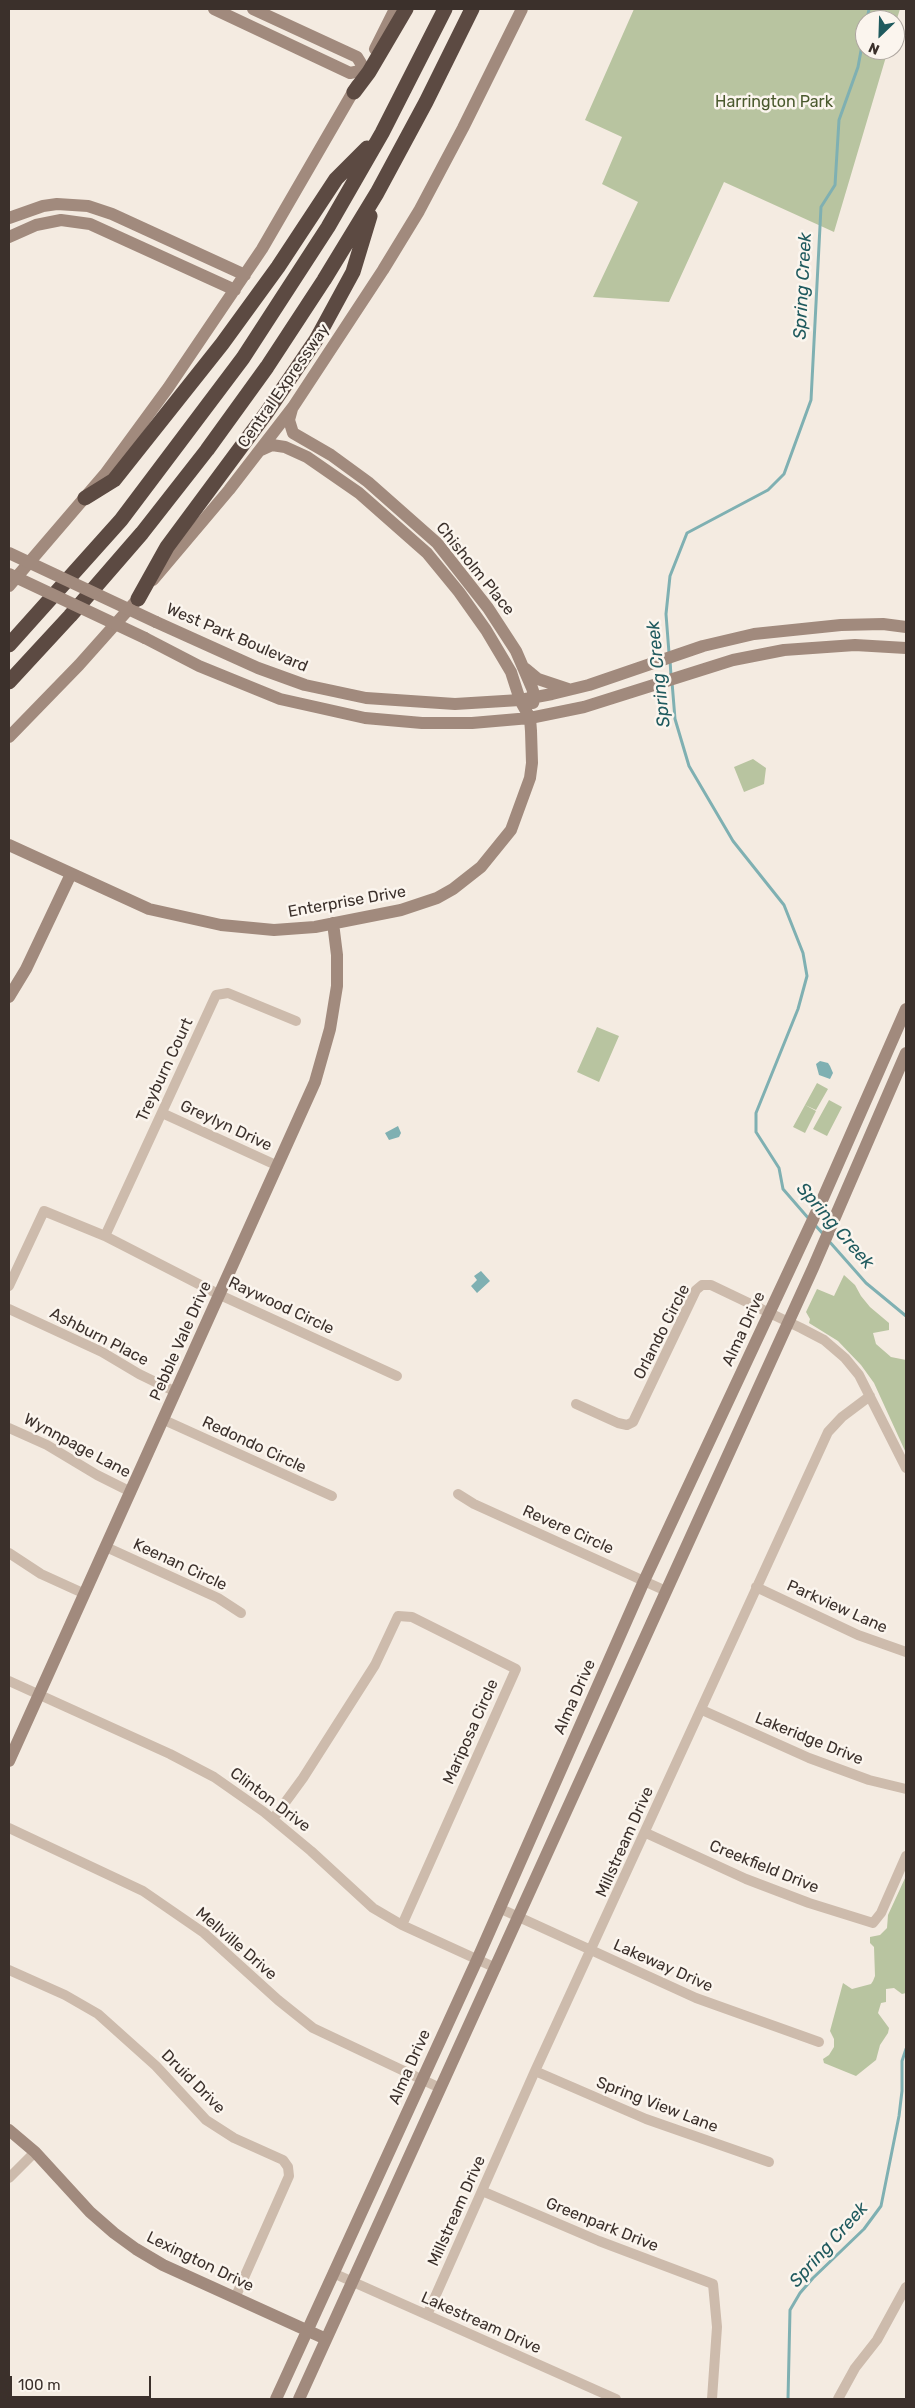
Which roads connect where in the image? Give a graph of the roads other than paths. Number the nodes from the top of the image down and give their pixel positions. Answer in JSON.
{"nodes":[{"id":1,"x":214,"y":9,"type":"edge"},
{"id":2,"x":252,"y":9,"type":"edge"},
{"id":3,"x":395,"y":9,"type":"edge"},
{"id":4,"x":406,"y":9,"type":"edge"},
{"id":5,"x":445,"y":9,"type":"edge"},
{"id":6,"x":472,"y":9,"type":"edge"},
{"id":7,"x":522,"y":9,"type":"edge"},
{"id":8,"x":244,"y":24,"type":"junction"},
{"id":9,"x":365,"y":70,"type":"junction"},
{"id":10,"x":354,"y":92,"type":"junction"},
{"id":11,"x":382,"y":132,"type":"junction"},
{"id":12,"x":377,"y":192,"type":"junction"},
{"id":13,"x":96,"y":209,"type":"junction"},
{"id":14,"x":9,"y":218,"type":"edge"},
{"id":15,"x":92,"y":224,"type":"junction"},
{"id":16,"x":133,"y":224,"type":"junction"},
{"id":17,"x":10,"y":233,"type":"edge"},
{"id":18,"x":126,"y":239,"type":"junction"},
{"id":19,"x":245,"y":275,"type":"junction"},
{"id":20,"x":235,"y":290,"type":"junction"},
{"id":21,"x":293,"y":407,"type":"junction"},
{"id":22,"x":261,"y":450,"type":"junction"},
{"id":23,"x":368,"y":482,"type":"junction"},
{"id":24,"x":359,"y":493,"type":"junction"},
{"id":25,"x":85,"y":498,"type":"junction"},
{"id":26,"x":9,"y":553,"type":"edge"},
{"id":27,"x":9,"y":574,"type":"edge"},
{"id":28,"x":9,"y":586,"type":"edge"},
{"id":29,"x":465,"y":588,"type":"junction"},
{"id":30,"x":138,"y":599,"type":"junction"},
{"id":31,"x":906,"y":627,"type":"edge"},
{"id":32,"x":783,"y":630,"type":"junction"},
{"id":33,"x":9,"y":645,"type":"edge"},
{"id":34,"x":906,"y":648,"type":"edge"},
{"id":35,"x":784,"y":650,"type":"junction"},
{"id":36,"x":524,"y":668,"type":"junction"},
{"id":37,"x":9,"y":682,"type":"edge"},
{"id":38,"x":570,"y":690,"type":"junction"},
{"id":39,"x":535,"y":697,"type":"junction"},
{"id":40,"x":520,"y":700,"type":"junction"},
{"id":41,"x":530,"y":718,"type":"junction"},
{"id":42,"x":9,"y":737,"type":"edge"},
{"id":43,"x":9,"y":845,"type":"edge"},
{"id":44,"x":71,"y":874,"type":"junction"},
{"id":45,"x":333,"y":923,"type":"junction"},
{"id":46,"x":9,"y":997,"type":"edge"},
{"id":47,"x":906,"y":1009,"type":"edge"},
{"id":48,"x":296,"y":1021,"type":"dead end"},
{"id":49,"x":906,"y":1053,"type":"edge"},
{"id":50,"x":864,"y":1102,"type":"junction"},
{"id":51,"x":882,"y":1110,"type":"junction"},
{"id":52,"x":162,"y":1113,"type":"junction"},
{"id":53,"x":278,"y":1166,"type":"junction"},
{"id":54,"x":105,"y":1236,"type":"junction"},
{"id":55,"x":9,"y":1286,"type":"edge"},
{"id":56,"x":220,"y":1295,"type":"junction"},
{"id":57,"x":9,"y":1309,"type":"edge"},
{"id":58,"x":770,"y":1313,"type":"junction"},
{"id":59,"x":788,"y":1322,"type":"junction"},
{"id":60,"x":397,"y":1376,"type":"dead end"},
{"id":61,"x":176,"y":1392,"type":"junction"},
{"id":62,"x":870,"y":1396,"type":"junction"},
{"id":63,"x":576,"y":1404,"type":"dead end"},
{"id":64,"x":164,"y":1420,"type":"junction"},
{"id":65,"x":9,"y":1428,"type":"edge"},
{"id":66,"x":906,"y":1468,"type":"edge"},
{"id":67,"x":131,"y":1492,"type":"junction"},
{"id":68,"x":458,"y":1494,"type":"dead end"},
{"id":69,"x":332,"y":1496,"type":"dead end"},
{"id":70,"x":106,"y":1547,"type":"junction"},
{"id":71,"x":9,"y":1554,"type":"edge"},
{"id":72,"x":644,"y":1581,"type":"junction"},
{"id":73,"x":756,"y":1587,"type":"junction"},
{"id":74,"x":666,"y":1591,"type":"junction"},
{"id":75,"x":84,"y":1594,"type":"junction"},
{"id":76,"x":241,"y":1613,"type":"dead end"},
{"id":77,"x":906,"y":1652,"type":"edge"},
{"id":78,"x":9,"y":1681,"type":"edge"},
{"id":79,"x":38,"y":1696,"type":"junction"},
{"id":80,"x":702,"y":1710,"type":"junction"},
{"id":81,"x":9,"y":1761,"type":"edge"},
{"id":82,"x":906,"y":1789,"type":"edge"},
{"id":83,"x":273,"y":1819,"type":"junction"},
{"id":84,"x":9,"y":1828,"type":"edge"},
{"id":85,"x":646,"y":1833,"type":"junction"},
{"id":86,"x":906,"y":1856,"type":"edge"},
{"id":87,"x":500,"y":1908,"type":"junction"},
{"id":88,"x":519,"y":1918,"type":"junction"},
{"id":89,"x":402,"y":1925,"type":"junction"},
{"id":90,"x":592,"y":1951,"type":"junction"},
{"id":91,"x":477,"y":1960,"type":"junction"},
{"id":92,"x":496,"y":1968,"type":"junction"},
{"id":93,"x":9,"y":1970,"type":"edge"},
{"id":94,"x":819,"y":2042,"type":"dead end"},
{"id":95,"x":535,"y":2071,"type":"junction"},
{"id":96,"x":422,"y":2080,"type":"junction"},
{"id":97,"x":440,"y":2088,"type":"junction"},
{"id":98,"x":9,"y":2130,"type":"edge"},
{"id":99,"x":35,"y":2152,"type":"junction"},
{"id":100,"x":770,"y":2162,"type":"dead end"},
{"id":101,"x":9,"y":2178,"type":"edge"},
{"id":102,"x":482,"y":2191,"type":"junction"},
{"id":103,"x":333,"y":2273,"type":"junction"},
{"id":104,"x":352,"y":2282,"type":"junction"},
{"id":105,"x":906,"y":2287,"type":"edge"},
{"id":106,"x":234,"y":2298,"type":"junction"},
{"id":107,"x":427,"y":2315,"type":"junction"},
{"id":108,"x":306,"y":2331,"type":"junction"},
{"id":109,"x":326,"y":2340,"type":"junction"},
{"id":110,"x":276,"y":2399,"type":"edge"},
{"id":111,"x":299,"y":2399,"type":"edge"},
{"id":112,"x":616,"y":2399,"type":"edge"},
{"id":113,"x":712,"y":2399,"type":"edge"},
{"id":114,"x":838,"y":2399,"type":"edge"}],
"edges":[{"from":1,"to":8,"type":"main road"},
{"from":2,"to":8,"type":"main road"},
{"from":2,"to":9,"type":"main road"},
{"from":3,"to":9,"type":"main road"},
{"from":4,"to":10,"type":"highway"},
{"from":5,"to":11,"type":"highway"},
{"from":6,"to":12,"type":"highway","name":"Central Expressway"},
{"from":7,"to":21,"type":"main road","name":"Central Expressway"},
{"from":8,"to":9,"type":"main road"},
{"from":9,"to":10,"type":"main road"},
{"from":10,"to":19,"type":"main road"},
{"from":11,"to":25,"type":"highway"},
{"from":11,"to":33,"type":"highway"},
{"from":12,"to":30,"type":"highway"},
{"from":12,"to":37,"type":"highway","name":"Central Expressway"},
{"from":13,"to":14,"type":"main road"},
{"from":13,"to":15,"type":"main road"},
{"from":13,"to":16,"type":"main road"},
{"from":15,"to":17,"type":"main road"},
{"from":15,"to":18,"type":"main road"},
{"from":16,"to":18,"type":"main road"},
{"from":16,"to":19,"type":"main road"},
{"from":18,"to":20,"type":"main road"},
{"from":19,"to":20,"type":"main road"},
{"from":20,"to":25,"type":"main road"},
{"from":21,"to":22,"type":"main road","name":"Central Expressway"},
{"from":21,"to":23,"type":"main road","name":"Chisholm Place"},
{"from":22,"to":24,"type":"main road","name":"Chisholm Place"},
{"from":22,"to":30,"type":"main road","name":"Central Expressway"},
{"from":23,"to":24,"type":"main road"},
{"from":23,"to":29,"type":"main road","name":"Chisholm Place"},
{"from":24,"to":29,"type":"main road","name":"Chisholm Place"},
{"from":25,"to":28,"type":"main road"},
{"from":26,"to":40,"type":"main road","name":"West Park Boulevard","bridge":true},
{"from":27,"to":41,"type":"main road","bridge":true},
{"from":29,"to":36,"type":"main road","name":"Chisholm Place"},
{"from":29,"to":40,"type":"main road","name":"Chisholm Place"},
{"from":30,"to":42,"type":"main road","name":"Central Expressway"},
{"from":31,"to":32,"type":"main road","name":"West Park Boulevard"},
{"from":32,"to":35,"type":"main road"},
{"from":32,"to":38,"type":"main road","name":"West Park Boulevard"},
{"from":34,"to":35,"type":"main road"},
{"from":35,"to":41,"type":"main road"},
{"from":36,"to":38,"type":"main road"},
{"from":36,"to":39,"type":"main road","name":"Chisholm Place"},
{"from":38,"to":39,"type":"main road","name":"West Park Boulevard"},
{"from":39,"to":40,"type":"main road","name":"West Park Boulevard"},
{"from":39,"to":41,"type":"main road"},
{"from":40,"to":41,"type":"main road","name":"Enterprise Drive"},
{"from":41,"to":45,"type":"main road","name":"Enterprise Drive"},
{"from":43,"to":44,"type":"main road","name":"Enterprise Drive"},
{"from":44,"to":45,"type":"main road","name":"Enterprise Drive"},
{"from":44,"to":46,"type":"main road"},
{"from":45,"to":53,"type":"main road","name":"Pebble Vale Drive"},
{"from":47,"to":50,"type":"main road","name":"Alma Drive"},
{"from":48,"to":52,"type":"street","name":"Treyburn Court"},
{"from":49,"to":51,"type":"main road"},
{"from":50,"to":51,"type":"main road"},
{"from":50,"to":58,"type":"main road","name":"Alma Drive"},
{"from":51,"to":59,"type":"main road"},
{"from":52,"to":53,"type":"street","name":"Greylyn Drive"},
{"from":52,"to":54,"type":"street","name":"Treyburn Court"},
{"from":53,"to":56,"type":"main road","name":"Pebble Vale Drive"},
{"from":54,"to":55,"type":"street","name":"Raywood Circle"},
{"from":54,"to":56,"type":"street","name":"Raywood Circle"},
{"from":56,"to":60,"type":"street","name":"Raywood Circle"},
{"from":56,"to":61,"type":"main road","name":"Pebble Vale Drive"},
{"from":57,"to":61,"type":"street","name":"Ashburn Place"},
{"from":58,"to":59,"type":"street","name":"Orlando Circle"},
{"from":58,"to":63,"type":"street","name":"Orlando Circle"},
{"from":58,"to":72,"type":"main road","name":"Alma Drive"},
{"from":59,"to":62,"type":"street","name":"Orlando Circle"},
{"from":59,"to":74,"type":"main road"},
{"from":61,"to":64,"type":"main road","name":"Pebble Vale Drive"},
{"from":62,"to":66,"type":"street","name":"Orlando Circle"},
{"from":62,"to":73,"type":"street","name":"Millstream Drive"},
{"from":64,"to":67,"type":"main road","name":"Pebble Vale Drive"},
{"from":64,"to":69,"type":"street","name":"Redondo Circle"},
{"from":65,"to":67,"type":"street","name":"Wynnpage Lane"},
{"from":67,"to":70,"type":"main road","name":"Pebble Vale Drive"},
{"from":68,"to":72,"type":"street","name":"Revere Circle"},
{"from":70,"to":75,"type":"main road","name":"Pebble Vale Drive"},
{"from":70,"to":76,"type":"street","name":"Keenan Circle"},
{"from":71,"to":75,"type":"street"},
{"from":72,"to":74,"type":"street","name":"Revere Circle"},
{"from":72,"to":87,"type":"main road","name":"Alma Drive"},
{"from":73,"to":77,"type":"street","name":"Parkview Lane"},
{"from":73,"to":80,"type":"street","name":"Millstream Drive"},
{"from":74,"to":88,"type":"main road"},
{"from":75,"to":79,"type":"main road","name":"Pebble Vale Drive"},
{"from":78,"to":79,"type":"street","name":"Clinton Drive"},
{"from":79,"to":81,"type":"main road","name":"Pebble Vale Drive"},
{"from":79,"to":83,"type":"street","name":"Clinton Drive"},
{"from":80,"to":82,"type":"street","name":"Lakeridge Drive"},
{"from":80,"to":85,"type":"street","name":"Millstream Drive"},
{"from":83,"to":89,"type":"street","name":"Clinton Drive"},
{"from":83,"to":89,"type":"street","name":"Mariposa Circle"},
{"from":84,"to":96,"type":"street","name":"Mellville Drive"},
{"from":85,"to":86,"type":"street","name":"Creekfield Drive"},
{"from":85,"to":90,"type":"street","name":"Millstream Drive"},
{"from":87,"to":88,"type":"street","name":"Lakeway Drive"},
{"from":87,"to":91,"type":"main road","name":"Alma Drive"},
{"from":88,"to":90,"type":"street","name":"Lakeway Drive"},
{"from":88,"to":92,"type":"main road"},
{"from":89,"to":91,"type":"street","name":"Clinton Drive"},
{"from":90,"to":94,"type":"street","name":"Lakeway Drive"},
{"from":90,"to":95,"type":"street","name":"Millstream Drive"},
{"from":91,"to":92,"type":"street","name":"Clinton Drive"},
{"from":91,"to":96,"type":"main road","name":"Alma Drive"},
{"from":92,"to":97,"type":"main road"},
{"from":93,"to":106,"type":"street","name":"Druid Drive"},
{"from":95,"to":100,"type":"street","name":"Spring View Lane"},
{"from":95,"to":102,"type":"street","name":"Millstream Drive"},
{"from":96,"to":97,"type":"street","name":"Mellville Drive"},
{"from":96,"to":103,"type":"main road","name":"Alma Drive"},
{"from":97,"to":104,"type":"main road"},
{"from":98,"to":99,"type":"main road","name":"Lexington Drive"},
{"from":99,"to":101,"type":"street"},
{"from":99,"to":106,"type":"main road","name":"Lexington Drive"},
{"from":102,"to":107,"type":"street","name":"Millstream Drive"},
{"from":102,"to":113,"type":"street","name":"Greenpark Drive"},
{"from":103,"to":104,"type":"street","name":"Lakestream Drive"},
{"from":103,"to":108,"type":"main road","name":"Alma Drive"},
{"from":104,"to":107,"type":"street","name":"Lakestream Drive"},
{"from":104,"to":109,"type":"main road"},
{"from":105,"to":114,"type":"street"},
{"from":106,"to":108,"type":"main road","name":"Lexington Drive"},
{"from":107,"to":112,"type":"street","name":"Lakestream Drive"},
{"from":108,"to":109,"type":"main road","name":"Lexington Drive"},
{"from":108,"to":110,"type":"main road","name":"Alma Drive"},
{"from":109,"to":111,"type":"main road"}]}
